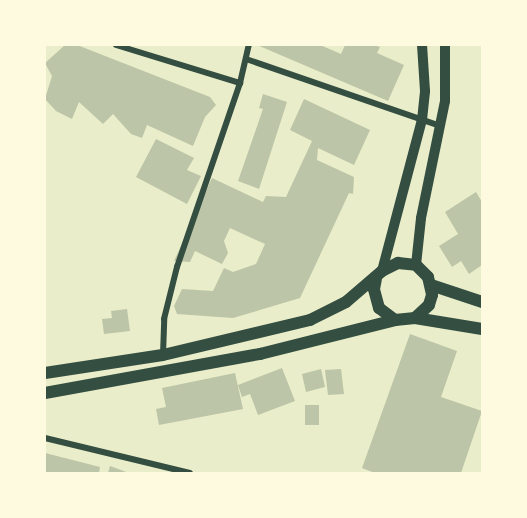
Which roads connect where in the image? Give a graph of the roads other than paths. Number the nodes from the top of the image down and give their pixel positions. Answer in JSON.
{"nodes":[{"id":1,"x":116,"y":45,"type":"edge"},
{"id":2,"x":249,"y":45,"type":"edge"},
{"id":3,"x":422,"y":45,"type":"edge"},
{"id":4,"x":445,"y":45,"type":"edge"},
{"id":5,"x":246,"y":59,"type":"junction"},
{"id":6,"x":240,"y":83,"type":"junction"},
{"id":7,"x":422,"y":120,"type":"junction"},
{"id":8,"x":441,"y":126,"type":"junction"},
{"id":9,"x":416,"y":265,"type":"junction"},
{"id":10,"x":379,"y":275,"type":"junction"},
{"id":11,"x":431,"y":285,"type":"junction"},
{"id":12,"x":482,"y":302,"type":"edge"},
{"id":13,"x":415,"y":318,"type":"junction"},
{"id":14,"x":395,"y":320,"type":"junction"},
{"id":15,"x":482,"y":329,"type":"edge"},
{"id":16,"x":163,"y":355,"type":"junction"},
{"id":17,"x":45,"y":373,"type":"edge"},
{"id":18,"x":45,"y":393,"type":"edge"},
{"id":19,"x":45,"y":438,"type":"edge"},
{"id":20,"x":190,"y":473,"type":"edge"}],
"edges":[{"from":1,"to":6,"type":"street"},
{"from":2,"to":5,"type":"street"},
{"from":3,"to":7,"type":"street"},
{"from":4,"to":8,"type":"street"},
{"from":5,"to":6,"type":"street"},
{"from":5,"to":7,"type":"street"},
{"from":6,"to":16,"type":"street"},
{"from":7,"to":8,"type":"street"},
{"from":7,"to":10,"type":"street"},
{"from":8,"to":9,"type":"street"},
{"from":9,"to":10,"type":"main road"},
{"from":9,"to":11,"type":"main road"},
{"from":10,"to":14,"type":"main road"},
{"from":10,"to":16,"type":"main road"},
{"from":11,"to":12,"type":"main road"},
{"from":11,"to":13,"type":"main road"},
{"from":13,"to":14,"type":"main road"},
{"from":13,"to":15,"type":"main road"},
{"from":14,"to":18,"type":"main road"},
{"from":16,"to":17,"type":"main road"},
{"from":19,"to":20,"type":"street"}]}
